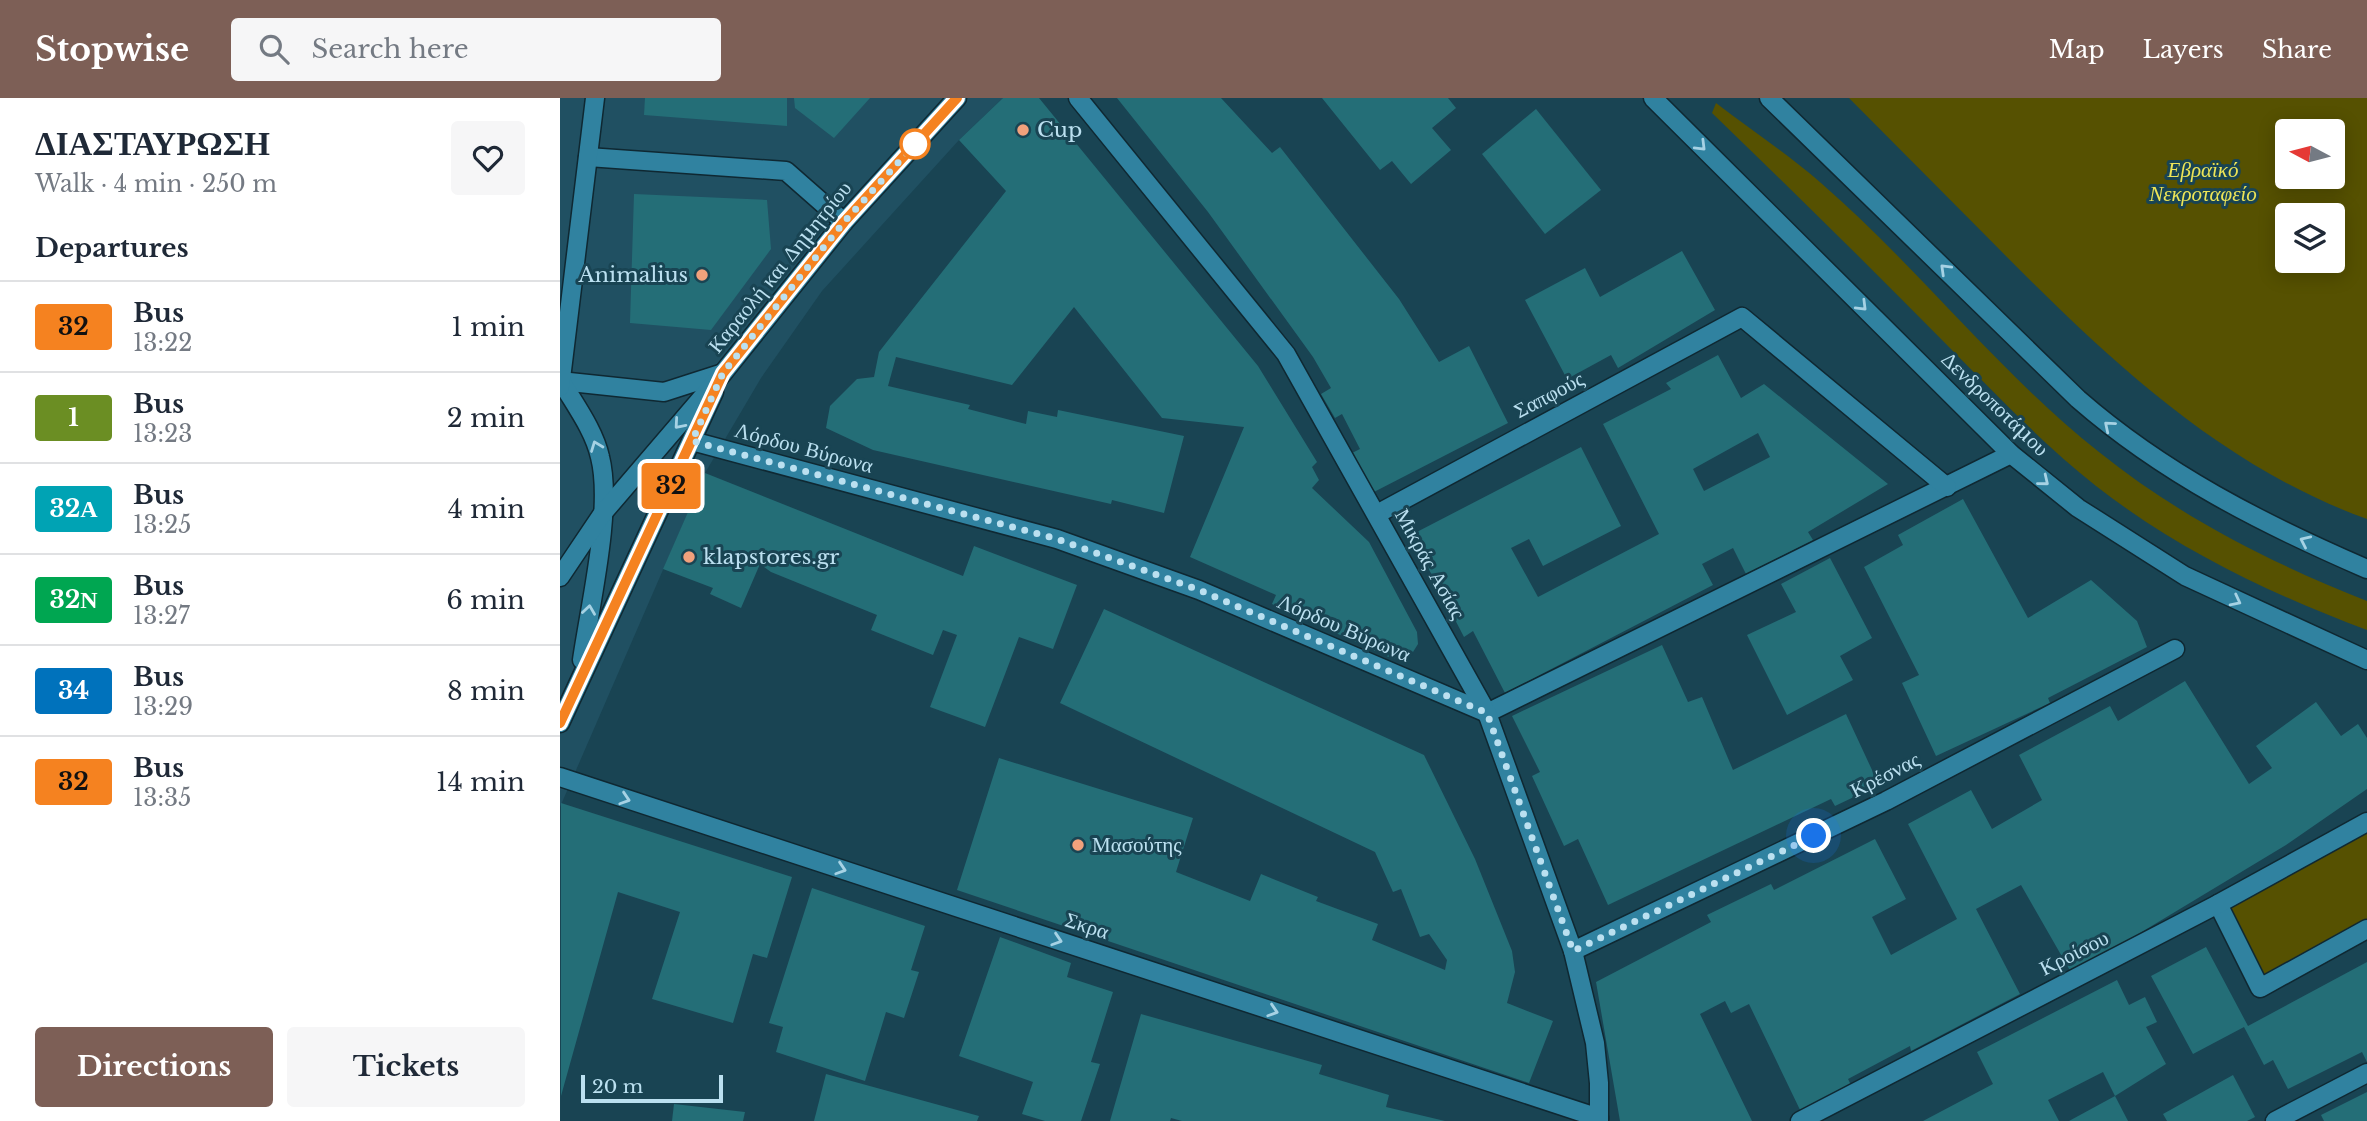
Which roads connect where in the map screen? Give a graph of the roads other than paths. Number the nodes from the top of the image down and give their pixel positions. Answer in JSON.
{"nodes":[{"id":1,"x":595,"y":98,"type":"edge"},
{"id":2,"x":957,"y":98,"type":"edge"},
{"id":3,"x":1078,"y":98,"type":"edge"},
{"id":4,"x":1653,"y":98,"type":"edge"},
{"id":5,"x":1769,"y":98,"type":"edge"},
{"id":6,"x":588,"y":157,"type":"junction"},
{"id":7,"x":844,"y":222,"type":"junction"},
{"id":8,"x":723,"y":373,"type":"junction"},
{"id":9,"x":560,"y":381,"type":"edge"},
{"id":10,"x":560,"y":387,"type":"edge"},
{"id":11,"x":692,"y":441,"type":"junction"},
{"id":12,"x":2011,"y":454,"type":"junction"},
{"id":13,"x":1947,"y":487,"type":"junction"},
{"id":14,"x":603,"y":513,"type":"junction"},
{"id":15,"x":1377,"y":514,"type":"junction"},
{"id":16,"x":2367,"y":569,"type":"edge"},
{"id":17,"x":560,"y":577,"type":"edge"},
{"id":18,"x":2175,"y":649,"type":"dead end"},
{"id":19,"x":2367,"y":660,"type":"edge"},
{"id":20,"x":579,"y":677,"type":"junction"},
{"id":21,"x":1487,"y":713,"type":"junction"},
{"id":22,"x":560,"y":723,"type":"edge"},
{"id":23,"x":560,"y":777,"type":"edge"},
{"id":24,"x":2367,"y":822,"type":"edge"},
{"id":25,"x":2218,"y":904,"type":"junction"},
{"id":26,"x":2367,"y":929,"type":"edge"},
{"id":27,"x":1573,"y":951,"type":"junction"},
{"id":28,"x":2367,"y":1073,"type":"edge"},
{"id":29,"x":1599,"y":1120,"type":"edge"},
{"id":30,"x":1800,"y":1121,"type":"edge"},
{"id":31,"x":2275,"y":1121,"type":"edge"}],
"edges":[{"from":1,"to":6,"type":"street"},
{"from":2,"to":7,"type":"street","name":"Καραολή και Δημητρίου"},
{"from":3,"to":15,"type":"street","name":"Μικράς Ασίας"},
{"from":4,"to":12,"type":"street","name":"Δενδροποτάμου","one_way":true},
{"from":16,"to":5,"type":"street","one_way":true},
{"from":6,"to":7,"type":"street"},
{"from":6,"to":9,"type":"street"},
{"from":7,"to":8,"type":"street","name":"Καραολή και Δημητρίου"},
{"from":8,"to":9,"type":"street"},
{"from":8,"to":11,"type":"street"},
{"from":8,"to":14,"type":"street","one_way":true},
{"from":9,"to":10,"type":"street"},
{"from":14,"to":9,"type":"street","one_way":true},
{"from":11,"to":20,"type":"street"},
{"from":11,"to":21,"type":"street","name":"Λόρδου Βύρωνα"},
{"from":12,"to":13,"type":"street"},
{"from":12,"to":19,"type":"street","name":"Δενδροποτάμου","one_way":true},
{"from":13,"to":15,"type":"street","name":"Σαπφούς"},
{"from":13,"to":21,"type":"street"},
{"from":14,"to":17,"type":"street"},
{"from":20,"to":14,"type":"street","one_way":true},
{"from":15,"to":21,"type":"street","name":"Μικράς Ασίας"},
{"from":18,"to":27,"type":"street","name":"Κρέσνας"},
{"from":20,"to":22,"type":"street"},
{"from":21,"to":27,"type":"street","name":"Μικράς Ασίας"},
{"from":23,"to":29,"type":"street","name":"Σκρα","one_way":true},
{"from":24,"to":25,"type":"street","name":"Κροίσου"},
{"from":25,"to":26,"type":"street"},
{"from":25,"to":30,"type":"street","name":"Κροίσου"},
{"from":27,"to":29,"type":"street","name":"Μικράς Ασίας"},
{"from":28,"to":31,"type":"street"}]}
